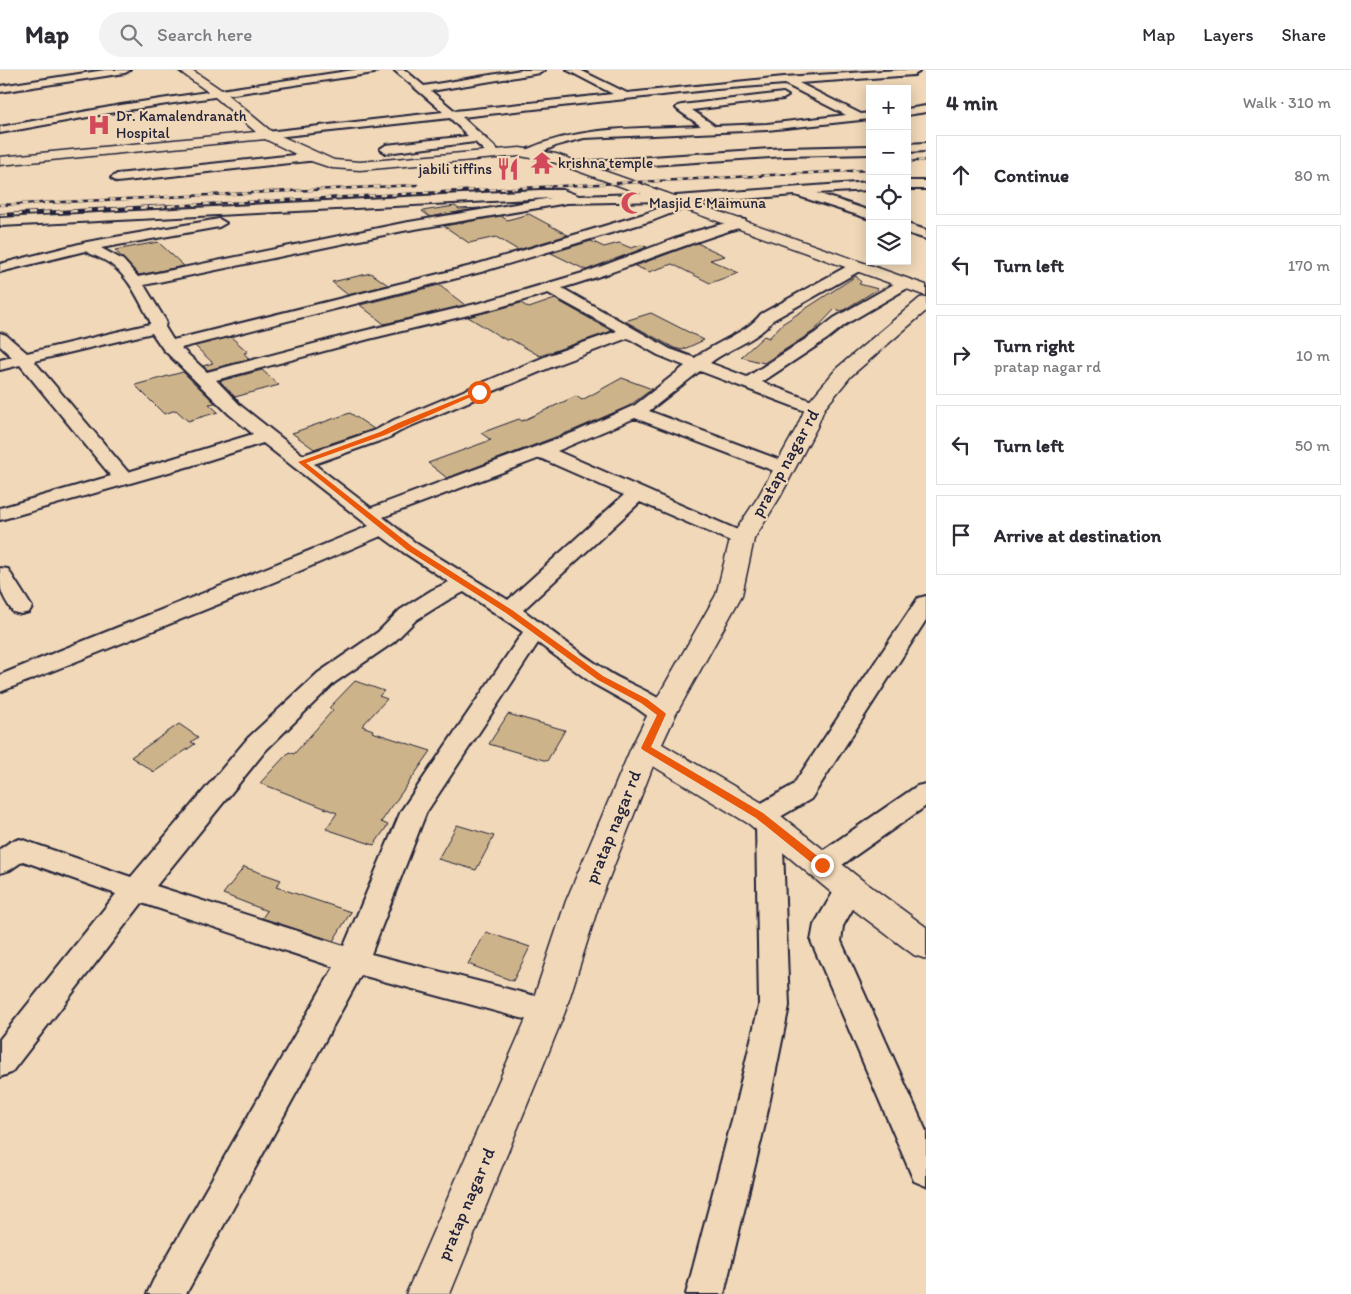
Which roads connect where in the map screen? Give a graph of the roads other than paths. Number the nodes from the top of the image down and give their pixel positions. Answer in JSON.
{"nodes":[{"id":1,"x":125,"y":70,"type":"edge"},
{"id":2,"x":184,"y":70,"type":"edge"},
{"id":3,"x":374,"y":70,"type":"edge"},
{"id":4,"x":399,"y":70,"type":"edge"},
{"id":5,"x":540,"y":70,"type":"edge"},
{"id":6,"x":572,"y":70,"type":"edge"},
{"id":7,"x":757,"y":70,"type":"edge"},
{"id":8,"x":913,"y":71,"type":"edge"},
{"id":9,"x":926,"y":79,"type":"edge"},
{"id":10,"x":784,"y":80,"type":"junction"},
{"id":11,"x":858,"y":87,"type":"dead end"},
{"id":12,"x":0,"y":89,"type":"edge"},
{"id":13,"x":423,"y":89,"type":"junction"},
{"id":14,"x":828,"y":90,"type":"dead end"},
{"id":15,"x":809,"y":92,"type":"junction"},
{"id":16,"x":219,"y":94,"type":"junction"},
{"id":17,"x":623,"y":95,"type":"junction"},
{"id":18,"x":926,"y":109,"type":"edge"},
{"id":19,"x":911,"y":111,"type":"edge"},
{"id":20,"x":453,"y":115,"type":"junction"},
{"id":21,"x":866,"y":119,"type":"edge"},
{"id":22,"x":712,"y":129,"type":"junction"},
{"id":23,"x":0,"y":130,"type":"edge"},
{"id":24,"x":267,"y":135,"type":"junction"},
{"id":25,"x":477,"y":138,"type":"junction"},
{"id":26,"x":386,"y":149,"type":"dead end"},
{"id":27,"x":866,"y":150,"type":"edge"},
{"id":28,"x":532,"y":152,"type":"junction"},
{"id":29,"x":494,"y":153,"type":"junction"},
{"id":30,"x":313,"y":158,"type":"junction"},
{"id":31,"x":0,"y":161,"type":"edge"},
{"id":32,"x":578,"y":166,"type":"junction"},
{"id":33,"x":117,"y":178,"type":"dead end"},
{"id":34,"x":866,"y":186,"type":"edge"},
{"id":35,"x":796,"y":191,"type":"junction"},
{"id":36,"x":570,"y":200,"type":"junction"},
{"id":37,"x":675,"y":200,"type":"junction"},
{"id":38,"x":866,"y":214,"type":"edge"},
{"id":39,"x":231,"y":221,"type":"dead end"},
{"id":40,"x":0,"y":222,"type":"edge"},
{"id":41,"x":740,"y":223,"type":"junction"},
{"id":42,"x":911,"y":229,"type":"edge"},
{"id":43,"x":926,"y":235,"type":"edge"},
{"id":44,"x":87,"y":246,"type":"junction"},
{"id":45,"x":858,"y":266,"type":"junction"},
{"id":46,"x":0,"y":268,"type":"edge"},
{"id":47,"x":135,"y":282,"type":"junction"},
{"id":48,"x":548,"y":288,"type":"junction"},
{"id":49,"x":926,"y":291,"type":"edge"},
{"id":50,"x":916,"y":292,"type":"edge"},
{"id":51,"x":156,"y":327,"type":"junction"},
{"id":52,"x":630,"y":332,"type":"junction"},
{"id":53,"x":0,"y":338,"type":"edge"},
{"id":54,"x":169,"y":346,"type":"junction"},
{"id":55,"x":24,"y":359,"type":"junction"},
{"id":56,"x":697,"y":364,"type":"junction"},
{"id":57,"x":0,"y":365,"type":"edge"},
{"id":58,"x":204,"y":378,"type":"junction"},
{"id":59,"x":749,"y":383,"type":"junction"},
{"id":60,"x":814,"y":408,"type":"junction"},
{"id":61,"x":634,"y":412,"type":"junction"},
{"id":62,"x":266,"y":436,"type":"junction"},
{"id":63,"x":540,"y":451,"type":"junction"},
{"id":64,"x":302,"y":462,"type":"junction"},
{"id":65,"x":784,"y":468,"type":"junction"},
{"id":66,"x":124,"y":478,"type":"junction"},
{"id":67,"x":637,"y":494,"type":"junction"},
{"id":68,"x":0,"y":514,"type":"edge"},
{"id":69,"x":376,"y":521,"type":"junction"},
{"id":70,"x":742,"y":539,"type":"junction"},
{"id":71,"x":0,"y":574,"type":"edge"},
{"id":72,"x":466,"y":583,"type":"junction"},
{"id":73,"x":926,"y":603,"type":"edge"},
{"id":74,"x":21,"y":607,"type":"dead end"},
{"id":75,"x":509,"y":611,"type":"junction"},
{"id":76,"x":535,"y":631,"type":"junction"},
{"id":77,"x":0,"y":684,"type":"edge"},
{"id":78,"x":662,"y":714,"type":"junction"},
{"id":79,"x":646,"y":748,"type":"junction"},
{"id":80,"x":926,"y":793,"type":"edge"},
{"id":81,"x":764,"y":819,"type":"junction"},
{"id":82,"x":0,"y":864,"type":"edge"},
{"id":83,"x":822,"y":865,"type":"junction"},
{"id":84,"x":850,"y":889,"type":"junction"},
{"id":85,"x":136,"y":890,"type":"junction"},
{"id":86,"x":926,"y":945,"type":"edge"},
{"id":87,"x":354,"y":961,"type":"junction"},
{"id":88,"x":547,"y":1012,"type":"junction"},
{"id":89,"x":0,"y":1063,"type":"edge"},
{"id":90,"x":926,"y":1170,"type":"edge"},
{"id":91,"x":166,"y":1294,"type":"edge"},
{"id":92,"x":428,"y":1294,"type":"edge"},
{"id":93,"x":704,"y":1294,"type":"edge"}],
"edges":[{"from":1,"to":12,"type":"street"},
{"from":2,"to":16,"type":"street"},
{"from":3,"to":16,"type":"street"},
{"from":4,"to":13,"type":"street"},
{"from":5,"to":13,"type":"street"},
{"from":6,"to":17,"type":"street"},
{"from":7,"to":10,"type":"street"},
{"from":8,"to":9,"type":"street"},
{"from":8,"to":10,"type":"street"},
{"from":9,"to":11,"type":"street"},
{"from":10,"to":15,"type":"street"},
{"from":10,"to":17,"type":"street"},
{"from":13,"to":20,"type":"street"},
{"from":14,"to":15,"type":"street"},
{"from":15,"to":21,"type":"street"},
{"from":15,"to":22,"type":"street"},
{"from":16,"to":23,"type":"street"},
{"from":16,"to":24,"type":"street"},
{"from":17,"to":20,"type":"street"},
{"from":18,"to":19,"type":"street"},
{"from":20,"to":24,"type":"street"},
{"from":20,"to":25,"type":"street"},
{"from":21,"to":22,"type":"street"},
{"from":22,"to":28,"type":"street"},
{"from":24,"to":30,"type":"street"},
{"from":24,"to":31,"type":"street"},
{"from":25,"to":26,"type":"street"},
{"from":25,"to":29,"type":"street"},
{"from":27,"to":32,"type":"street"},
{"from":28,"to":29,"type":"street"},
{"from":28,"to":32,"type":"street"},
{"from":29,"to":30,"type":"street"},
{"from":30,"to":33,"type":"street"},
{"from":32,"to":37,"type":"street"},
{"from":34,"to":35,"type":"street"},
{"from":35,"to":37,"type":"street"},
{"from":35,"to":38,"type":"street"},
{"from":36,"to":37,"type":"street"},
{"from":36,"to":40,"type":"street"},
{"from":36,"to":47,"type":"street"},
{"from":37,"to":41,"type":"street"},
{"from":37,"to":54,"type":"street"},
{"from":39,"to":44,"type":"street"},
{"from":41,"to":45,"type":"street"},
{"from":41,"to":48,"type":"street"},
{"from":42,"to":43,"type":"street"},
{"from":44,"to":46,"type":"street"},
{"from":44,"to":47,"type":"street"},
{"from":45,"to":50,"type":"street"},
{"from":45,"to":56,"type":"street"},
{"from":47,"to":51,"type":"street"},
{"from":48,"to":52,"type":"street"},
{"from":48,"to":58,"type":"street"},
{"from":49,"to":50,"type":"street"},
{"from":50,"to":59,"type":"street"},
{"from":50,"to":60,"type":"street","name":"pratap nagar rd"},
{"from":51,"to":54,"type":"street"},
{"from":51,"to":55,"type":"street"},
{"from":52,"to":56,"type":"street"},
{"from":52,"to":64,"type":"street"},
{"from":53,"to":55,"type":"street"},
{"from":54,"to":58,"type":"street"},
{"from":55,"to":57,"type":"street"},
{"from":55,"to":66,"type":"street"},
{"from":56,"to":59,"type":"street"},
{"from":56,"to":61,"type":"street"},
{"from":58,"to":62,"type":"street"},
{"from":59,"to":60,"type":"street"},
{"from":60,"to":65,"type":"street","name":"pratap nagar rd"},
{"from":61,"to":63,"type":"street"},
{"from":61,"to":65,"type":"street"},
{"from":62,"to":64,"type":"street"},
{"from":62,"to":66,"type":"street"},
{"from":63,"to":67,"type":"street"},
{"from":63,"to":69,"type":"street"},
{"from":64,"to":69,"type":"street"},
{"from":65,"to":70,"type":"street","name":"pratap nagar rd"},
{"from":66,"to":68,"type":"street"},
{"from":67,"to":70,"type":"street"},
{"from":67,"to":75,"type":"street"},
{"from":69,"to":72,"type":"street"},
{"from":69,"to":77,"type":"street"},
{"from":70,"to":78,"type":"street","name":"pratap nagar rd"},
{"from":71,"to":74,"type":"street"},
{"from":72,"to":75,"type":"street"},
{"from":72,"to":85,"type":"street"},
{"from":73,"to":81,"type":"street"},
{"from":75,"to":76,"type":"street"},
{"from":76,"to":78,"type":"street"},
{"from":76,"to":87,"type":"street"},
{"from":78,"to":79,"type":"street","name":"pratap nagar rd"},
{"from":79,"to":81,"type":"street"},
{"from":79,"to":88,"type":"street","name":"pratap nagar rd"},
{"from":80,"to":83,"type":"street"},
{"from":81,"to":83,"type":"street"},
{"from":81,"to":93,"type":"street"},
{"from":82,"to":85,"type":"street"},
{"from":83,"to":84,"type":"street"},
{"from":84,"to":86,"type":"street"},
{"from":84,"to":90,"type":"street"},
{"from":85,"to":87,"type":"street"},
{"from":85,"to":89,"type":"street"},
{"from":87,"to":88,"type":"street"},
{"from":87,"to":91,"type":"street"},
{"from":88,"to":92,"type":"street","name":"pratap nagar rd"}]}
